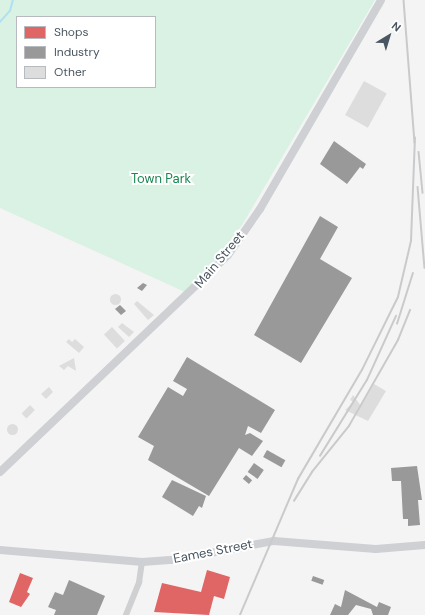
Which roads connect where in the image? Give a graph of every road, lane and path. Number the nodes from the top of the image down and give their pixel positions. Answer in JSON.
{"nodes":[{"id":1,"x":381,"y":0,"type":"edge"},
{"id":2,"x":0,"y":472,"type":"edge"},
{"id":3,"x":425,"y":545,"type":"edge"},
{"id":4,"x":0,"y":550,"type":"edge"},
{"id":5,"x":142,"y":562,"type":"junction"},
{"id":6,"x":126,"y":615,"type":"edge"}],
"edges":[{"from":1,"to":2,"type":"main road","name":"Main Street"},
{"from":3,"to":5,"type":"main road","name":"Eames Street"},
{"from":4,"to":5,"type":"main road","name":"Eames Street"},
{"from":5,"to":6,"type":"street"}]}
